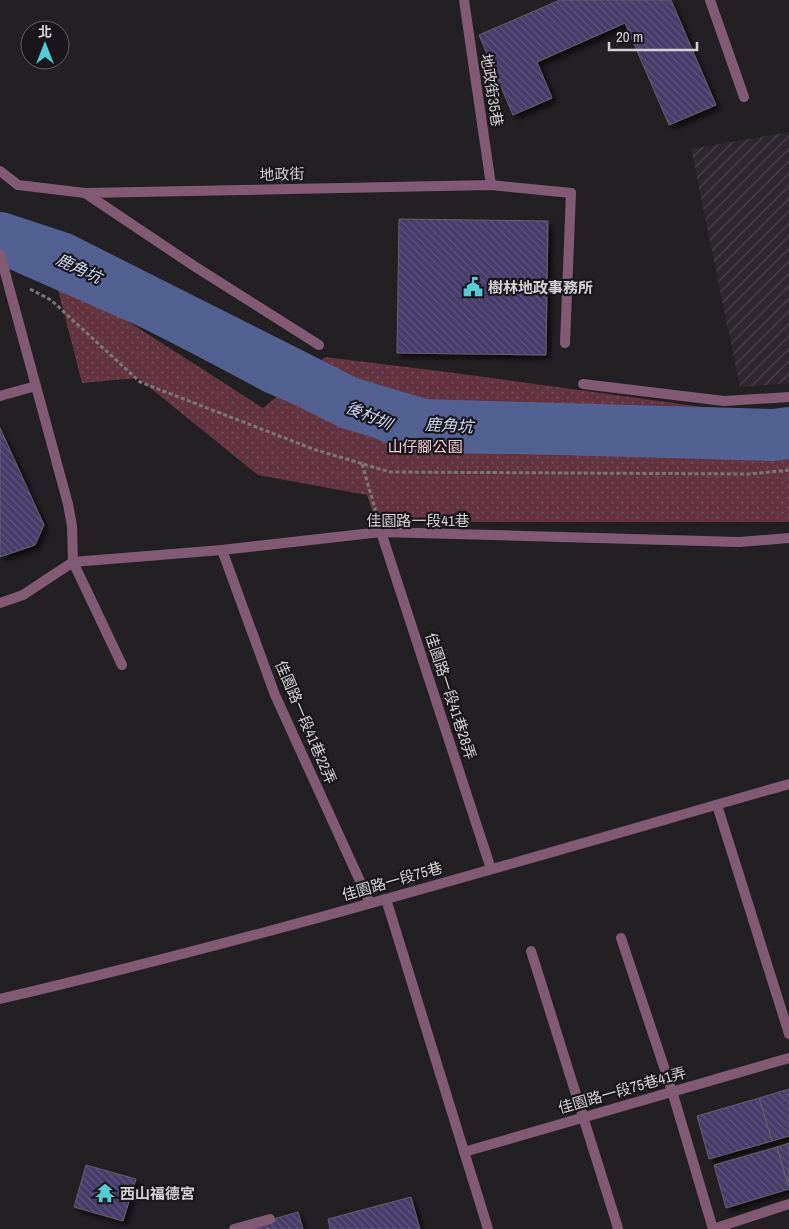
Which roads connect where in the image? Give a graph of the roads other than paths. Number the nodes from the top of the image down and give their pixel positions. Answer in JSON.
{"nodes":[{"id":1,"x":464,"y":0,"type":"edge"},
{"id":2,"x":710,"y":0,"type":"edge"},
{"id":3,"x":744,"y":97,"type":"dead end"},
{"id":4,"x":0,"y":171,"type":"edge"},
{"id":5,"x":492,"y":185,"type":"junction"},
{"id":6,"x":85,"y":193,"type":"junction"},
{"id":7,"x":1,"y":258,"type":"edge"},
{"id":8,"x":3,"y":277,"type":"edge"},
{"id":9,"x":565,"y":343,"type":"dead end"},
{"id":10,"x":319,"y":345,"type":"dead end"},
{"id":11,"x":583,"y":384,"type":"dead end"},
{"id":12,"x":36,"y":386,"type":"junction"},
{"id":13,"x":0,"y":396,"type":"edge"},
{"id":14,"x":789,"y":397,"type":"edge"},
{"id":15,"x":381,"y":532,"type":"junction"},
{"id":16,"x":789,"y":538,"type":"edge"},
{"id":17,"x":222,"y":550,"type":"junction"},
{"id":18,"x":73,"y":562,"type":"junction"},
{"id":19,"x":0,"y":603,"type":"edge"},
{"id":20,"x":122,"y":665,"type":"dead end"},
{"id":21,"x":789,"y":784,"type":"edge"},
{"id":22,"x":717,"y":805,"type":"junction"},
{"id":23,"x":492,"y":869,"type":"junction"},
{"id":24,"x":386,"y":899,"type":"junction"},
{"id":25,"x":370,"y":903,"type":"junction"},
{"id":26,"x":622,"y":938,"type":"dead end"},
{"id":27,"x":532,"y":951,"type":"dead end"},
{"id":28,"x":0,"y":999,"type":"edge"},
{"id":29,"x":789,"y":1034,"type":"edge"},
{"id":30,"x":789,"y":1058,"type":"edge"},
{"id":31,"x":672,"y":1091,"type":"junction"},
{"id":32,"x":583,"y":1117,"type":"junction"},
{"id":33,"x":464,"y":1152,"type":"junction"},
{"id":34,"x":789,"y":1204,"type":"edge"},
{"id":35,"x":270,"y":1219,"type":"dead end"},
{"id":36,"x":618,"y":1228,"type":"dead end"},
{"id":37,"x":234,"y":1229,"type":"edge"},
{"id":38,"x":488,"y":1229,"type":"edge"},
{"id":39,"x":713,"y":1229,"type":"edge"}],
"edges":[{"from":1,"to":5,"type":"street","name":"地政街35巷"},
{"from":2,"to":3,"type":"street"},
{"from":4,"to":6,"type":"street","name":"地政街"},
{"from":5,"to":6,"type":"street","name":"地政街"},
{"from":5,"to":9,"type":"street","name":"地政街"},
{"from":6,"to":10,"type":"street"},
{"from":7,"to":8,"type":"street"},
{"from":8,"to":12,"type":"street"},
{"from":11,"to":14,"type":"street"},
{"from":12,"to":13,"type":"street"},
{"from":12,"to":18,"type":"street"},
{"from":15,"to":16,"type":"street","name":"佳園路一段41巷"},
{"from":15,"to":17,"type":"street","name":"佳園路一段41巷"},
{"from":15,"to":23,"type":"street","name":"佳園路一段41巷28弄"},
{"from":17,"to":18,"type":"street","name":"佳園路一段41巷"},
{"from":17,"to":25,"type":"street","name":"佳園路一段41巷22弄"},
{"from":18,"to":19,"type":"street","name":"佳園路一段41巷"},
{"from":18,"to":20,"type":"street"},
{"from":21,"to":22,"type":"street","name":"佳園路一段75巷"},
{"from":22,"to":23,"type":"street","name":"佳園路一段75巷"},
{"from":22,"to":29,"type":"street"},
{"from":23,"to":24,"type":"street","name":"佳園路一段75巷"},
{"from":24,"to":25,"type":"street","name":"佳園路一段75巷"},
{"from":24,"to":33,"type":"street"},
{"from":25,"to":28,"type":"street","name":"佳園路一段75巷"},
{"from":26,"to":31,"type":"street"},
{"from":27,"to":32,"type":"street"},
{"from":30,"to":31,"type":"street","name":"佳園路一段75巷41弄"},
{"from":31,"to":32,"type":"street","name":"佳園路一段75巷41弄"},
{"from":31,"to":39,"type":"street"},
{"from":32,"to":33,"type":"street","name":"佳園路一段75巷41弄"},
{"from":32,"to":36,"type":"street"},
{"from":33,"to":38,"type":"street"},
{"from":34,"to":39,"type":"street"},
{"from":35,"to":37,"type":"street"}]}
